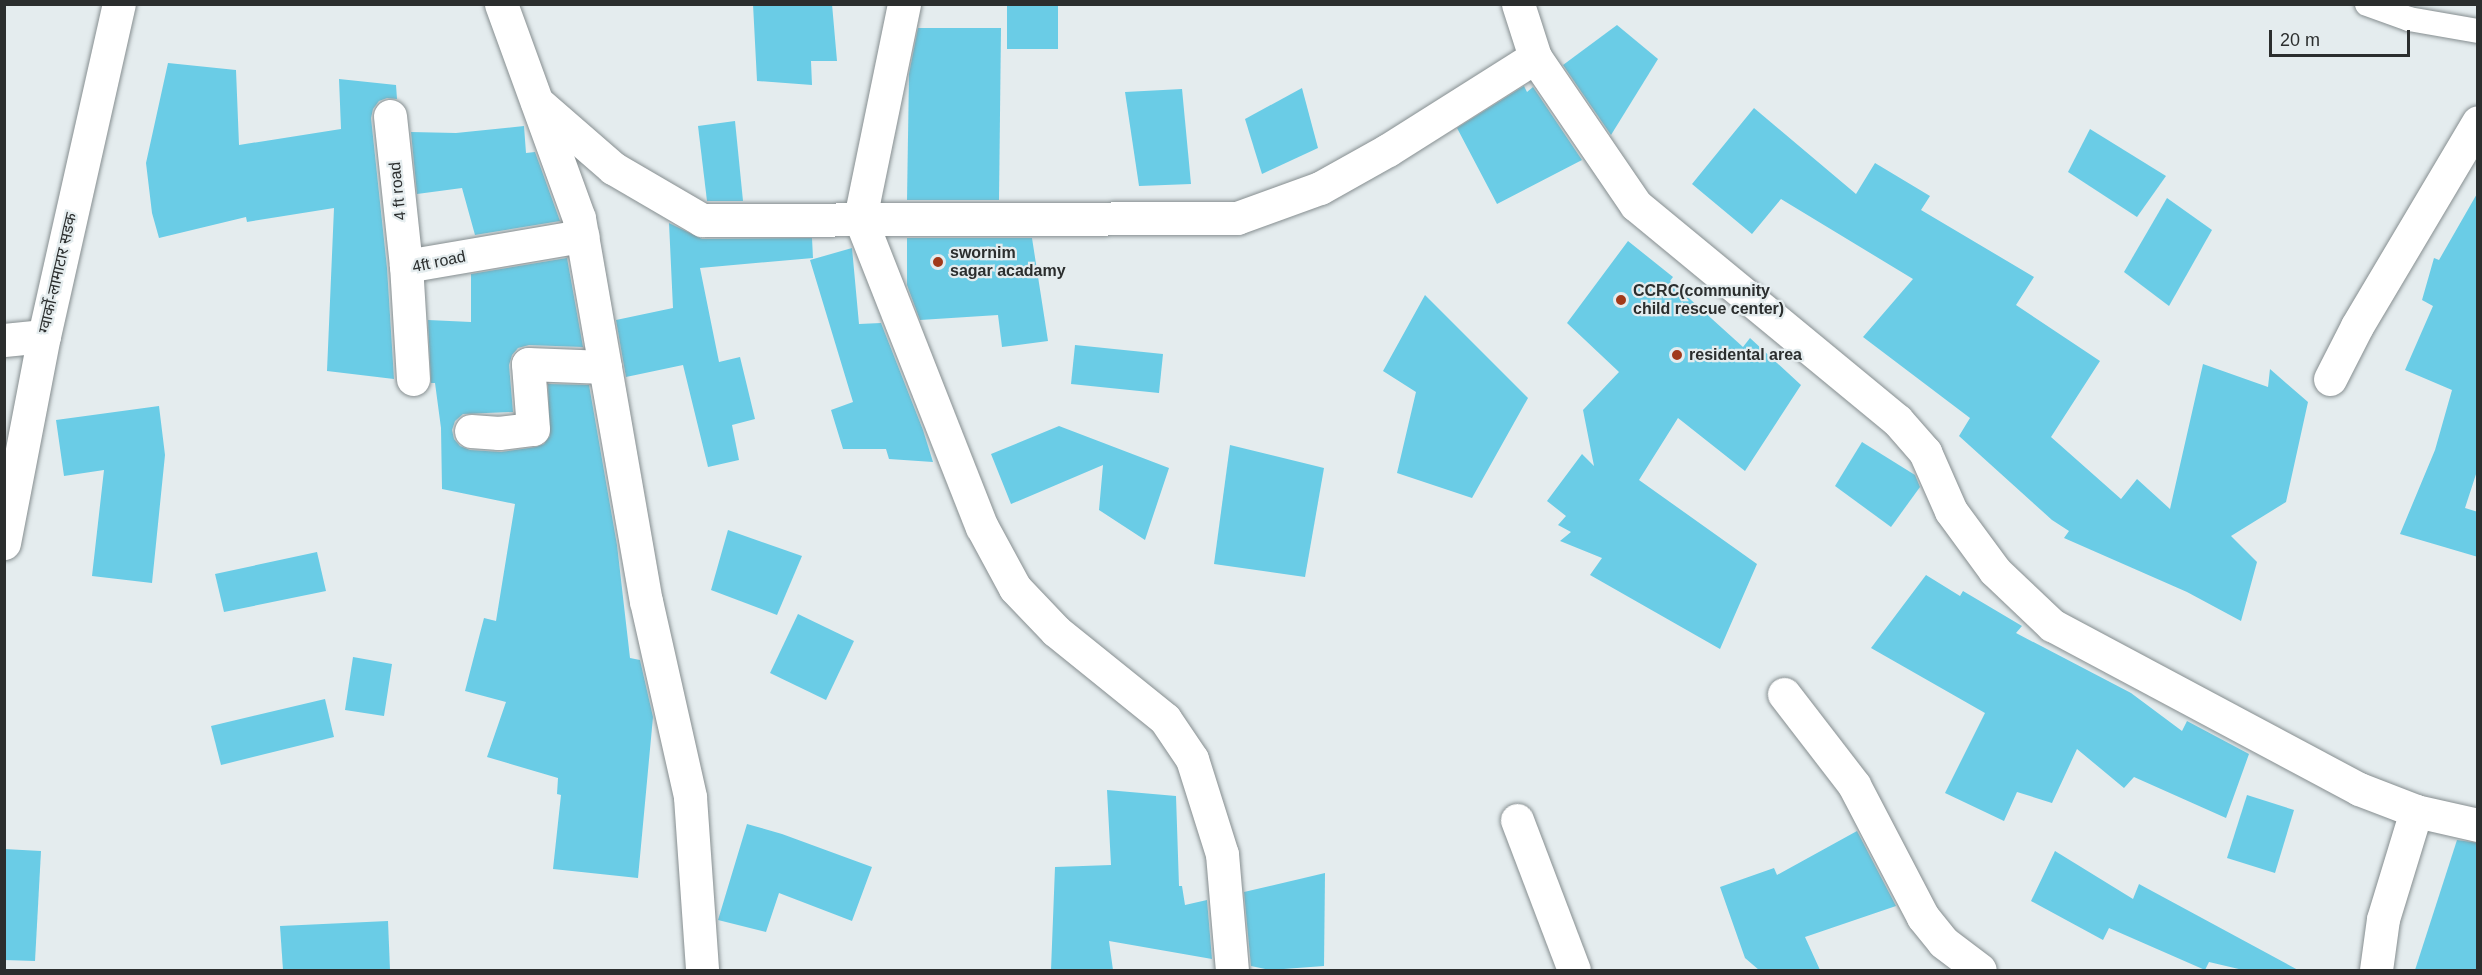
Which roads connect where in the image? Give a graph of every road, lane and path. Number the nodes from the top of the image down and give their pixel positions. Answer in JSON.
{"nodes":[{"id":1,"x":119,"y":4,"type":"edge"},
{"id":2,"x":501,"y":4,"type":"edge"},
{"id":3,"x":904,"y":4,"type":"edge"},
{"id":4,"x":1518,"y":4,"type":"edge"},
{"id":5,"x":2367,"y":4,"type":"edge"},
{"id":6,"x":2478,"y":31,"type":"edge"},
{"id":7,"x":1535,"y":57,"type":"junction"},
{"id":8,"x":537,"y":102,"type":"junction"},
{"id":9,"x":390,"y":116,"type":"dead end"},
{"id":10,"x":2478,"y":122,"type":"edge"},
{"id":11,"x":860,"y":218,"type":"junction"},
{"id":12,"x":582,"y":236,"type":"junction"},
{"id":13,"x":406,"y":266,"type":"junction"},
{"id":14,"x":44,"y":336,"type":"junction"},
{"id":15,"x":4,"y":340,"type":"edge"},
{"id":16,"x":605,"y":367,"type":"junction"},
{"id":17,"x":413,"y":379,"type":"dead end"},
{"id":18,"x":2330,"y":379,"type":"dead end"},
{"id":19,"x":485,"y":432,"type":"dead end"},
{"id":20,"x":4,"y":543,"type":"edge"},
{"id":21,"x":1784,"y":694,"type":"dead end"},
{"id":22,"x":2416,"y":811,"type":"junction"},
{"id":23,"x":1517,"y":820,"type":"dead end"},
{"id":24,"x":2478,"y":825,"type":"edge"},
{"id":25,"x":702,"y":970,"type":"edge"},
{"id":26,"x":1232,"y":970,"type":"edge"},
{"id":27,"x":1574,"y":970,"type":"edge"},
{"id":28,"x":1980,"y":970,"type":"edge"},
{"id":29,"x":2376,"y":970,"type":"edge"}],
"edges":[{"from":1,"to":14,"type":"street","name":"ग्वार्को-लामाटार सडक"},
{"from":2,"to":8,"type":"street"},
{"from":3,"to":11,"type":"street"},
{"from":4,"to":7,"type":"street"},
{"from":5,"to":6,"type":"lane"},
{"from":7,"to":11,"type":"street"},
{"from":7,"to":22,"type":"street"},
{"from":8,"to":11,"type":"street"},
{"from":8,"to":12,"type":"street"},
{"from":9,"to":13,"type":"street","name":"4 ft road"},
{"from":10,"to":18,"type":"street"},
{"from":11,"to":26,"type":"street"},
{"from":12,"to":13,"type":"street","name":"4ft road"},
{"from":12,"to":16,"type":"street"},
{"from":13,"to":17,"type":"street","name":"4ft road"},
{"from":14,"to":15,"type":"street"},
{"from":14,"to":20,"type":"street","name":"ग्वार्को-लामाटार सडक"},
{"from":16,"to":19,"type":"street"},
{"from":16,"to":25,"type":"street"},
{"from":21,"to":28,"type":"street"},
{"from":22,"to":24,"type":"street"},
{"from":22,"to":29,"type":"street"},
{"from":23,"to":27,"type":"street"}]}
